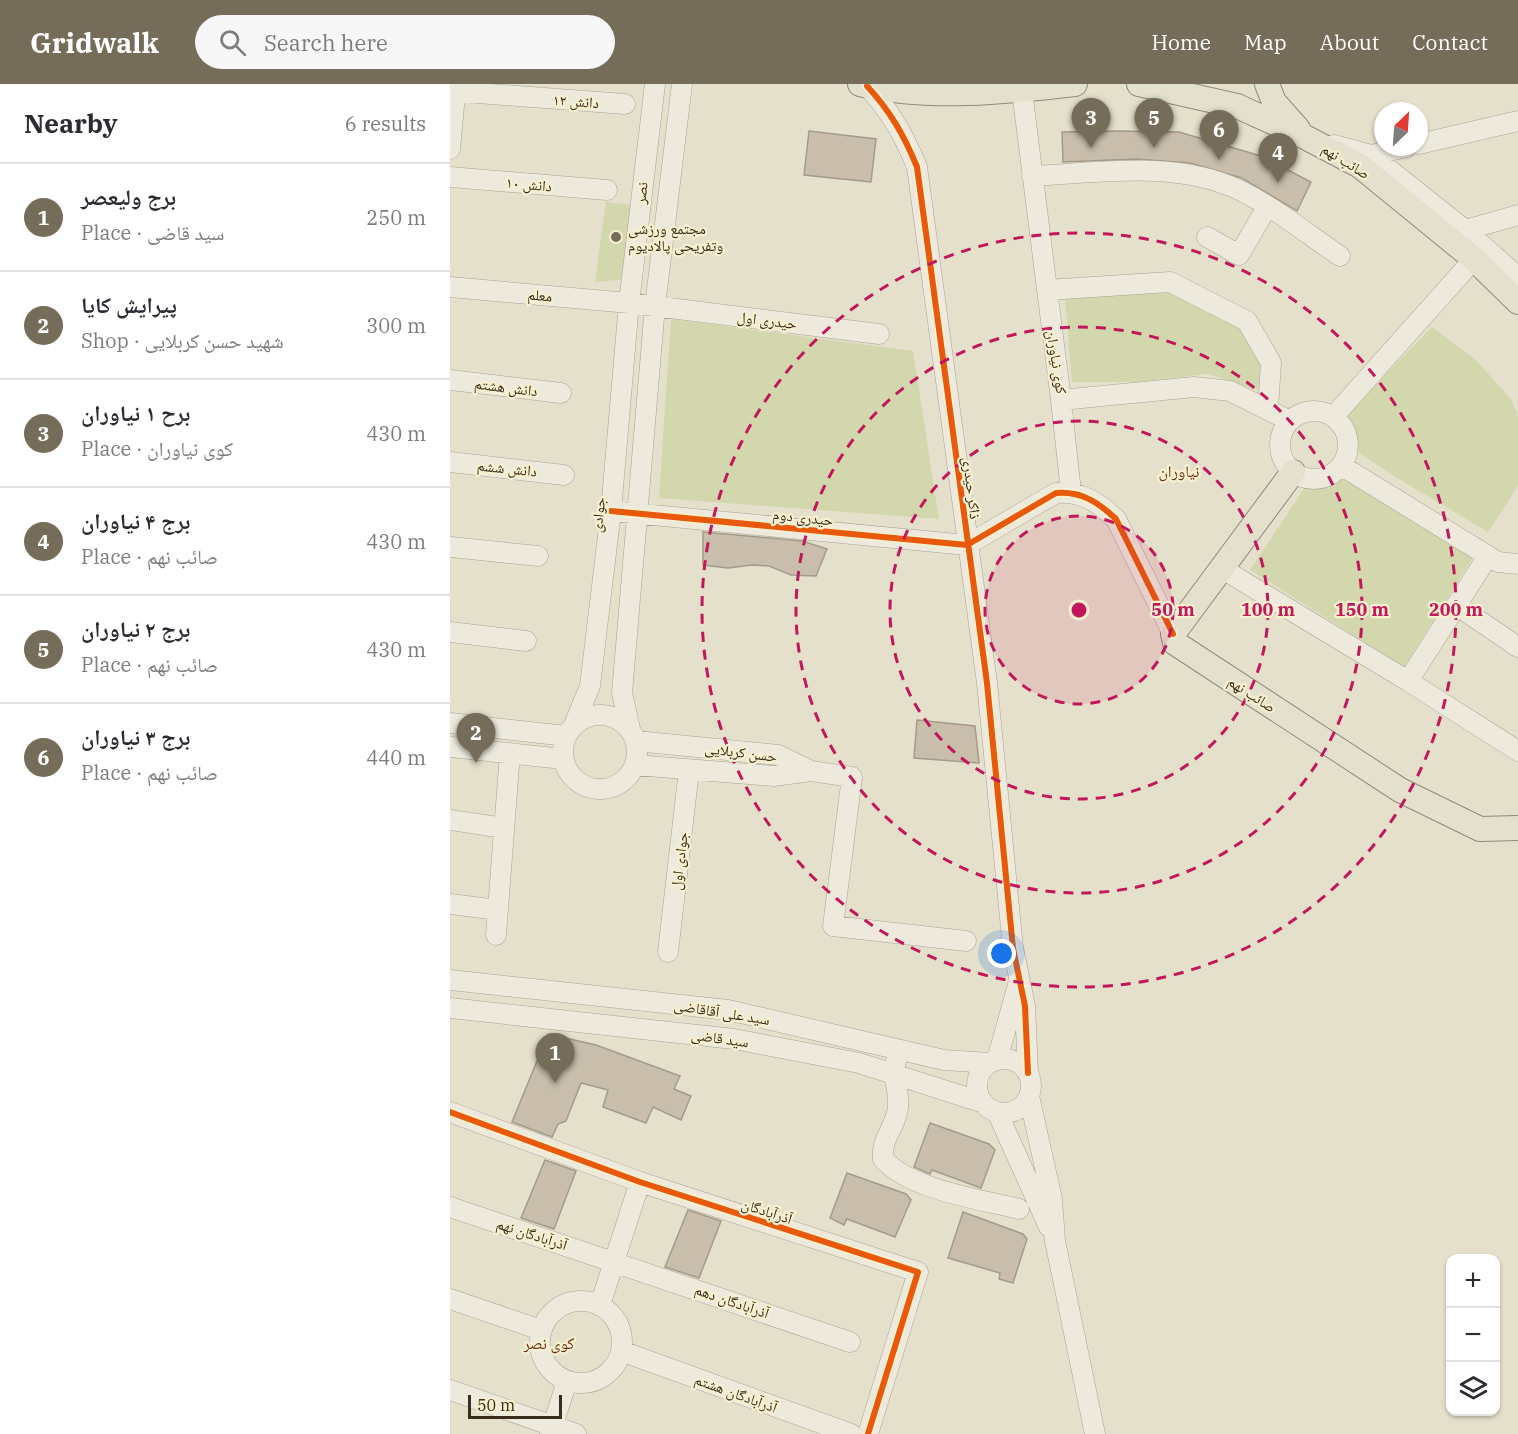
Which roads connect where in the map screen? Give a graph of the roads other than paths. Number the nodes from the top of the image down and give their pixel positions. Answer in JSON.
{"nodes":[{"id":1,"x":1075,"y":84,"type":"edge"},
{"id":2,"x":1139,"y":84,"type":"edge"},
{"id":3,"x":1267,"y":84,"type":"edge"},
{"id":4,"x":863,"y":85,"type":"edge"},
{"id":5,"x":454,"y":89,"type":"edge"},
{"id":6,"x":654,"y":89,"type":"edge"},
{"id":7,"x":681,"y":91,"type":"edge"},
{"id":8,"x":1022,"y":91,"type":"junction"},
{"id":9,"x":625,"y":104,"type":"dead end"},
{"id":10,"x":1518,"y":121,"type":"edge"},
{"id":11,"x":1303,"y":136,"type":"junction"},
{"id":12,"x":1428,"y":142,"type":"edge"},
{"id":13,"x":450,"y":149,"type":"edge"},
{"id":14,"x":1374,"y":154,"type":"edge"},
{"id":15,"x":1371,"y":155,"type":"junction"},
{"id":16,"x":1032,"y":176,"type":"junction"},
{"id":17,"x":450,"y":177,"type":"edge"},
{"id":18,"x":607,"y":190,"type":"dead end"},
{"id":19,"x":1267,"y":207,"type":"junction"},
{"id":20,"x":1518,"y":215,"type":"edge"},
{"id":21,"x":1465,"y":230,"type":"junction"},
{"id":22,"x":1206,"y":237,"type":"dead end"},
{"id":23,"x":1340,"y":256,"type":"dead end"},
{"id":24,"x":1474,"y":259,"type":"junction"},
{"id":25,"x":1518,"y":277,"type":"edge"},
{"id":26,"x":450,"y":287,"type":"edge"},
{"id":27,"x":1047,"y":290,"type":"junction"},
{"id":28,"x":1518,"y":302,"type":"edge"},
{"id":29,"x":629,"y":303,"type":"junction"},
{"id":30,"x":655,"y":306,"type":"junction"},
{"id":31,"x":879,"y":334,"type":"dead end"},
{"id":32,"x":450,"y":380,"type":"edge"},
{"id":33,"x":561,"y":393,"type":"dead end"},
{"id":34,"x":1060,"y":400,"type":"junction"},
{"id":35,"x":1268,"y":408,"type":"junction"},
{"id":36,"x":1333,"y":417,"type":"junction"},
{"id":37,"x":1290,"y":421,"type":"junction"},
{"id":38,"x":450,"y":462,"type":"edge"},
{"id":39,"x":1342,"y":466,"type":"junction"},
{"id":40,"x":1293,"y":472,"type":"junction"},
{"id":41,"x":564,"y":475,"type":"dead end"},
{"id":42,"x":1071,"y":492,"type":"junction"},
{"id":43,"x":611,"y":511,"type":"junction"},
{"id":44,"x":637,"y":513,"type":"junction"},
{"id":45,"x":967,"y":545,"type":"junction"},
{"id":46,"x":450,"y":547,"type":"edge"},
{"id":47,"x":538,"y":556,"type":"dead end"},
{"id":48,"x":1488,"y":556,"type":"junction"},
{"id":49,"x":1518,"y":564,"type":"edge"},
{"id":50,"x":1221,"y":568,"type":"junction"},
{"id":51,"x":1456,"y":606,"type":"junction"},
{"id":52,"x":450,"y":632,"type":"edge"},
{"id":53,"x":1173,"y":634,"type":"junction"},
{"id":54,"x":526,"y":641,"type":"dead end"},
{"id":55,"x":1518,"y":646,"type":"edge"},
{"id":56,"x":1408,"y":681,"type":"junction"},
{"id":57,"x":450,"y":723,"type":"edge"},
{"id":58,"x":570,"y":730,"type":"junction"},
{"id":59,"x":633,"y":735,"type":"junction"},
{"id":60,"x":450,"y":747,"type":"edge"},
{"id":61,"x":1518,"y":751,"type":"edge"},
{"id":62,"x":510,"y":753,"type":"junction"},
{"id":63,"x":563,"y":759,"type":"junction"},
{"id":64,"x":635,"y":765,"type":"junction"},
{"id":65,"x":689,"y":770,"type":"junction"},
{"id":66,"x":811,"y":771,"type":"junction"},
{"id":67,"x":450,"y":820,"type":"edge"},
{"id":68,"x":504,"y":828,"type":"junction"},
{"id":69,"x":1518,"y":828,"type":"edge"},
{"id":70,"x":450,"y":904,"type":"edge"},
{"id":71,"x":498,"y":910,"type":"junction"},
{"id":72,"x":496,"y":935,"type":"dead end"},
{"id":73,"x":966,"y":941,"type":"dead end"},
{"id":74,"x":668,"y":952,"type":"dead end"},
{"id":75,"x":450,"y":980,"type":"edge"},
{"id":76,"x":1019,"y":980,"type":"junction"},
{"id":77,"x":450,"y":1008,"type":"edge"},
{"id":78,"x":900,"y":1050,"type":"junction"},
{"id":79,"x":994,"y":1062,"type":"junction"},
{"id":80,"x":893,"y":1072,"type":"junction"},
{"id":81,"x":1028,"y":1073,"type":"junction"},
{"id":82,"x":1029,"y":1096,"type":"junction"},
{"id":83,"x":990,"y":1107,"type":"junction"},
{"id":84,"x":450,"y":1112,"type":"edge"},
{"id":85,"x":640,"y":1182,"type":"junction"},
{"id":86,"x":450,"y":1207,"type":"edge"},
{"id":87,"x":1019,"y":1209,"type":"dead end"},
{"id":88,"x":1055,"y":1241,"type":"junction"},
{"id":89,"x":614,"y":1261,"type":"junction"},
{"id":90,"x":450,"y":1299,"type":"edge"},
{"id":91,"x":600,"y":1305,"type":"junction"},
{"id":92,"x":541,"y":1330,"type":"junction"},
{"id":93,"x":850,"y":1342,"type":"dead end"},
{"id":94,"x":621,"y":1351,"type":"junction"},
{"id":95,"x":567,"y":1381,"type":"junction"},
{"id":96,"x":450,"y":1390,"type":"edge"},
{"id":97,"x":551,"y":1430,"type":"edge"},
{"id":98,"x":576,"y":1434,"type":"edge"},
{"id":99,"x":851,"y":1434,"type":"edge"},
{"id":100,"x":868,"y":1434,"type":"edge"},
{"id":101,"x":1095,"y":1434,"type":"edge"}],
"edges":[{"from":1,"to":8,"type":"main road"},
{"from":2,"to":11,"type":"main road","name":"صائب نهم"},
{"from":3,"to":11,"type":"main road"},
{"from":4,"to":8,"type":"main road"},
{"from":4,"to":45,"type":"street","name":"ذاکر حیدری"},
{"from":5,"to":9,"type":"street","name":"دانش ۱۲"},
{"from":5,"to":13,"type":"street"},
{"from":6,"to":7,"type":"street"},
{"from":6,"to":29,"type":"street","name":"نصر"},
{"from":7,"to":30,"type":"street"},
{"from":8,"to":16,"type":"street","name":"کوی نیاوران"},
{"from":10,"to":12,"type":"street"},
{"from":11,"to":15,"type":"street"},
{"from":11,"to":24,"type":"main road","name":"صائب نهم"},
{"from":14,"to":15,"type":"street"},
{"from":15,"to":21,"type":"street"},
{"from":16,"to":19,"type":"street"},
{"from":16,"to":27,"type":"street","name":"کوی نیاوران"},
{"from":17,"to":18,"type":"street","name":"دانش ۱۰"},
{"from":19,"to":22,"type":"street"},
{"from":19,"to":23,"type":"street"},
{"from":20,"to":21,"type":"street"},
{"from":21,"to":25,"type":"street"},
{"from":24,"to":28,"type":"main road","name":"صائب نهم"},
{"from":24,"to":36,"type":"street"},
{"from":26,"to":29,"type":"street","name":"معلم"},
{"from":27,"to":34,"type":"street","name":"کوی نیاوران"},
{"from":27,"to":35,"type":"street"},
{"from":29,"to":30,"type":"street","name":"معلم"},
{"from":29,"to":43,"type":"street","name":"جوادی"},
{"from":30,"to":31,"type":"street","name":"حیدری اول"},
{"from":30,"to":44,"type":"street"},
{"from":32,"to":33,"type":"street","name":"دانش هشتم"},
{"from":34,"to":35,"type":"street","name":"کوی نیاوران"},
{"from":34,"to":42,"type":"street"},
{"from":35,"to":37,"type":"street","name":"کوی نیاوران"},
{"from":36,"to":37,"type":"street"},
{"from":36,"to":39,"type":"street"},
{"from":37,"to":40,"type":"street"},
{"from":38,"to":41,"type":"street","name":"دانش ششم"},
{"from":39,"to":40,"type":"street"},
{"from":39,"to":48,"type":"street"},
{"from":40,"to":50,"type":"main road"},
{"from":42,"to":45,"type":"street"},
{"from":42,"to":53,"type":"street"},
{"from":43,"to":44,"type":"street","name":"حیدری دوم"},
{"from":43,"to":58,"type":"street","name":"جوادی"},
{"from":44,"to":45,"type":"street","name":"حیدری دوم"},
{"from":44,"to":59,"type":"street"},
{"from":45,"to":76,"type":"street","name":"ذاکر حیدری"},
{"from":46,"to":47,"type":"street"},
{"from":48,"to":49,"type":"street"},
{"from":48,"to":51,"type":"street"},
{"from":50,"to":53,"type":"main road"},
{"from":50,"to":56,"type":"street"},
{"from":51,"to":55,"type":"street"},
{"from":51,"to":56,"type":"street"},
{"from":52,"to":54,"type":"street"},
{"from":53,"to":69,"type":"main road","name":"صائب نهم"},
{"from":56,"to":61,"type":"street"},
{"from":57,"to":58,"type":"street"},
{"from":58,"to":59,"type":"street"},
{"from":58,"to":63,"type":"street"},
{"from":59,"to":64,"type":"street"},
{"from":59,"to":66,"type":"street","name":"حسن کربلایی"},
{"from":60,"to":62,"type":"street"},
{"from":62,"to":63,"type":"street"},
{"from":62,"to":68,"type":"street"},
{"from":63,"to":64,"type":"street"},
{"from":64,"to":65,"type":"street","name":"حسن کربلایی"},
{"from":65,"to":66,"type":"street","name":"حسن کربلایی"},
{"from":65,"to":74,"type":"street","name":"جوادی اول"},
{"from":66,"to":73,"type":"street"},
{"from":67,"to":68,"type":"street"},
{"from":68,"to":71,"type":"street"},
{"from":70,"to":71,"type":"street"},
{"from":71,"to":72,"type":"street"},
{"from":75,"to":78,"type":"street","name":"سید علی آقاقاضی"},
{"from":76,"to":79,"type":"street"},
{"from":76,"to":81,"type":"street","name":"ذاکر حیدری"},
{"from":77,"to":80,"type":"street","name":"سید قاضی"},
{"from":78,"to":79,"type":"street","name":"سید علی آقاقاضی"},
{"from":78,"to":80,"type":"street"},
{"from":79,"to":81,"type":"street"},
{"from":79,"to":83,"type":"street"},
{"from":80,"to":83,"type":"street","name":"سید قاضی"},
{"from":80,"to":87,"type":"street"},
{"from":81,"to":82,"type":"street"},
{"from":82,"to":83,"type":"street"},
{"from":82,"to":88,"type":"street"},
{"from":83,"to":88,"type":"street"},
{"from":84,"to":85,"type":"street","name":"آذرآبادگان"},
{"from":85,"to":89,"type":"street"},
{"from":85,"to":100,"type":"street","name":"آذرآبادگان"},
{"from":86,"to":89,"type":"street","name":"آذرآبادگان نهم"},
{"from":88,"to":101,"type":"street"},
{"from":89,"to":91,"type":"street"},
{"from":89,"to":93,"type":"street","name":"آذرآبادگان دهم"},
{"from":90,"to":92,"type":"street"},
{"from":91,"to":92,"type":"street"},
{"from":91,"to":94,"type":"street"},
{"from":92,"to":95,"type":"street"},
{"from":94,"to":95,"type":"street"},
{"from":94,"to":99,"type":"street","name":"آذرآبادگان هشتم"},
{"from":95,"to":97,"type":"street"},
{"from":96,"to":97,"type":"street"},
{"from":97,"to":98,"type":"street"}]}
